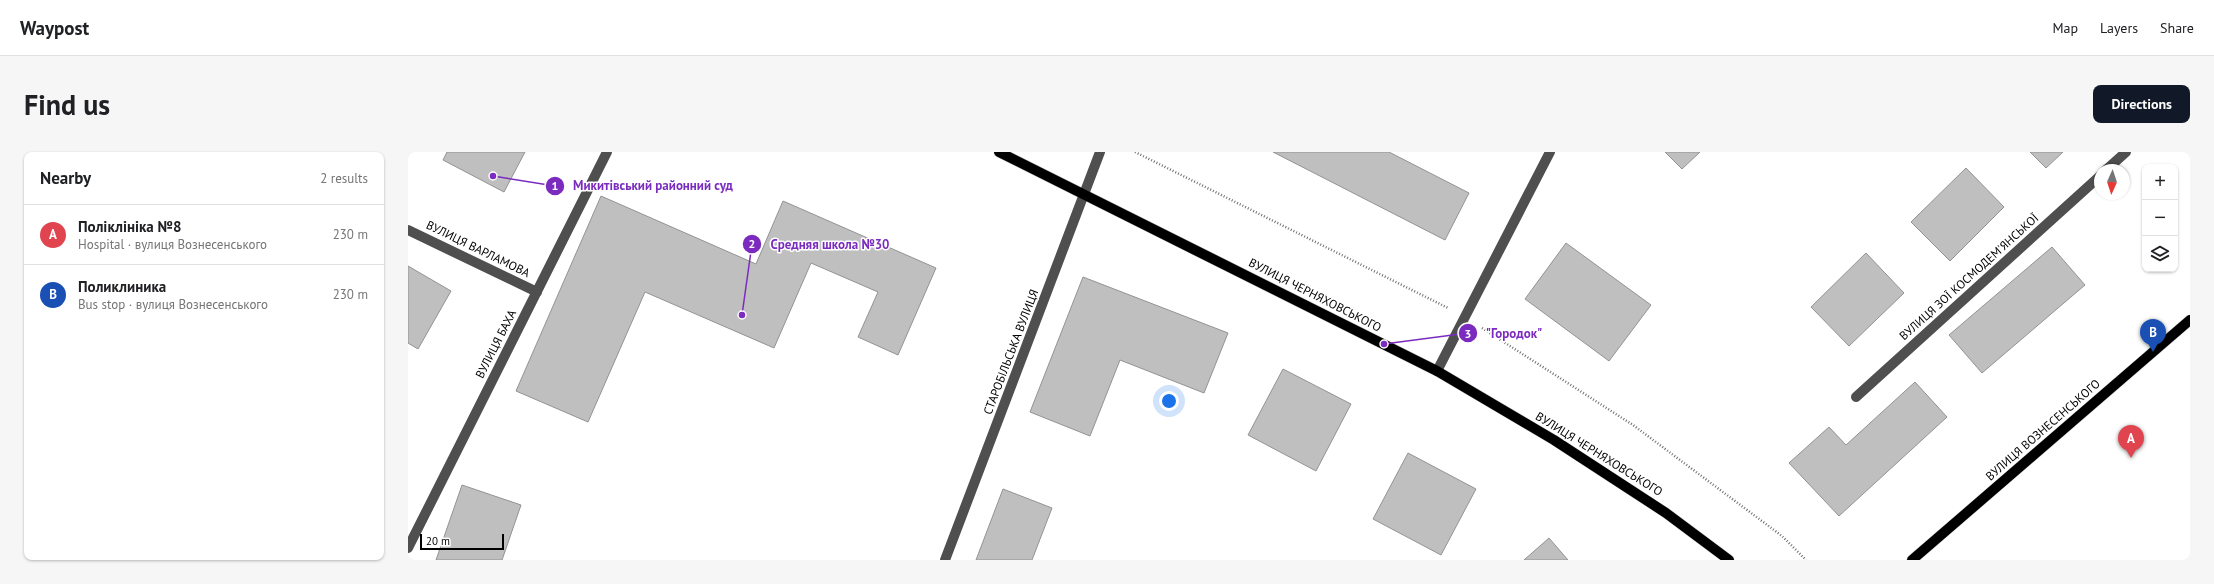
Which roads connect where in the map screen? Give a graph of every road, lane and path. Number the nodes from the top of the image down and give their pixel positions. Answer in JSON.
{"nodes":[{"id":1,"x":607,"y":152,"type":"edge"},
{"id":2,"x":999,"y":152,"type":"edge"},
{"id":3,"x":1100,"y":152,"type":"edge"},
{"id":4,"x":1136,"y":152,"type":"edge"},
{"id":5,"x":1550,"y":152,"type":"edge"},
{"id":6,"x":2126,"y":152,"type":"edge"},
{"id":7,"x":2113,"y":164,"type":"edge"},
{"id":8,"x":2094,"y":181,"type":"edge"},
{"id":9,"x":1084,"y":194,"type":"junction"},
{"id":10,"x":408,"y":230,"type":"edge"},
{"id":11,"x":537,"y":292,"type":"junction"},
{"id":12,"x":1465,"y":317,"type":"junction"},
{"id":13,"x":2190,"y":320,"type":"edge"},
{"id":14,"x":1437,"y":371,"type":"junction"},
{"id":15,"x":1856,"y":397,"type":"dead end"},
{"id":16,"x":408,"y":548,"type":"edge"},
{"id":17,"x":945,"y":560,"type":"edge"},
{"id":18,"x":1729,"y":560,"type":"edge"},
{"id":19,"x":1806,"y":560,"type":"edge"},
{"id":20,"x":1912,"y":560,"type":"edge"}],
"edges":[{"from":1,"to":11,"type":"street","name":"ВУЛИЦЯ БАХА"},
{"from":2,"to":9,"type":"main road","name":"ВУЛИЦЯ ЧЕРНЯХОВСЬКОГО"},
{"from":3,"to":9,"type":"street","name":"СТАРОБІЛЬСЬКА ВУЛИЦЯ"},
{"from":4,"to":12,"type":"path"},
{"from":5,"to":12,"type":"street"},
{"from":6,"to":7,"type":"street"},
{"from":8,"to":15,"type":"street","name":"ВУЛИЦЯ ЗОЇ КОСМОДЕМ'ЯНСЬКОЇ"},
{"from":9,"to":14,"type":"main road","name":"ВУЛИЦЯ ЧЕРНЯХОВСЬКОГО"},
{"from":9,"to":17,"type":"street","name":"СТАРОБІЛЬСЬКА ВУЛИЦЯ"},
{"from":10,"to":11,"type":"street","name":"ВУЛИЦЯ ВАРЛАМОВА"},
{"from":11,"to":16,"type":"street","name":"ВУЛИЦЯ БАХА"},
{"from":12,"to":14,"type":"street"},
{"from":12,"to":19,"type":"path"},
{"from":13,"to":20,"type":"main road","name":"ВУЛИЦЯ ВОЗНЕСЕНСЬКОГО"},
{"from":14,"to":18,"type":"main road","name":"ВУЛИЦЯ ЧЕРНЯХОВСЬКОГО"}]}
